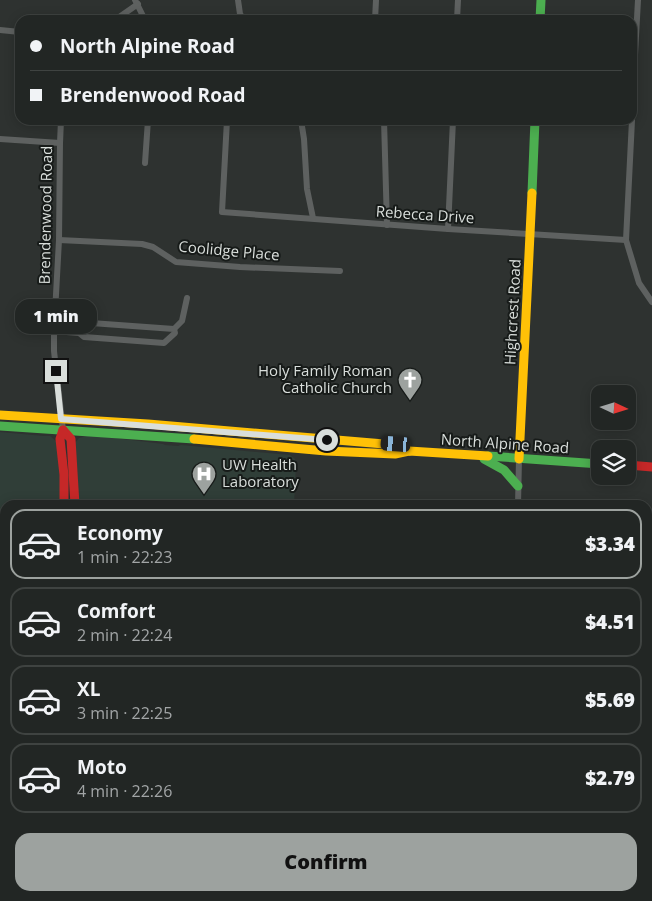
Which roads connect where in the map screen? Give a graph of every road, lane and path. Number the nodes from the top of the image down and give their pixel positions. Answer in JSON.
{"nodes":[{"id":1,"x":238,"y":0,"type":"edge"},
{"id":2,"x":376,"y":0,"type":"edge"},
{"id":3,"x":458,"y":0,"type":"edge"},
{"id":4,"x":541,"y":0,"type":"edge"},
{"id":5,"x":638,"y":0,"type":"edge"},
{"id":6,"x":137,"y":2,"type":"edge"},
{"id":7,"x":121,"y":15,"type":"edge"},
{"id":8,"x":143,"y":15,"type":"edge"},
{"id":9,"x":241,"y":15,"type":"edge"},
{"id":10,"x":375,"y":15,"type":"edge"},
{"id":11,"x":457,"y":15,"type":"edge"},
{"id":12,"x":540,"y":15,"type":"edge"},
{"id":13,"x":637,"y":18,"type":"edge"},
{"id":14,"x":0,"y":30,"type":"edge"},
{"id":15,"x":15,"y":32,"type":"edge"},
{"id":16,"x":62,"y":125,"type":"edge"},
{"id":17,"x":148,"y":125,"type":"edge"},
{"id":18,"x":227,"y":125,"type":"edge"},
{"id":19,"x":302,"y":125,"type":"edge"},
{"id":20,"x":384,"y":125,"type":"edge"},
{"id":21,"x":453,"y":125,"type":"edge"},
{"id":22,"x":536,"y":125,"type":"edge"},
{"id":23,"x":632,"y":125,"type":"edge"},
{"id":24,"x":0,"y":139,"type":"edge"},
{"id":25,"x":60,"y":144,"type":"junction"},
{"id":26,"x":145,"y":163,"type":"dead end"},
{"id":27,"x":313,"y":218,"type":"junction"},
{"id":28,"x":387,"y":225,"type":"junction"},
{"id":29,"x":448,"y":229,"type":"junction"},
{"id":30,"x":530,"y":234,"type":"junction"},
{"id":31,"x":59,"y":240,"type":"junction"},
{"id":32,"x":626,"y":240,"type":"junction"},
{"id":33,"x":340,"y":271,"type":"dead end"},
{"id":34,"x":187,"y":298,"type":"dead end"},
{"id":35,"x":652,"y":302,"type":"edge"},
{"id":36,"x":174,"y":329,"type":"junction"},
{"id":37,"x":54,"y":331,"type":"junction"},
{"id":38,"x":79,"y":333,"type":"junction"},
{"id":39,"x":0,"y":415,"type":"edge"},
{"id":40,"x":61,"y":419,"type":"junction"},
{"id":41,"x":0,"y":426,"type":"edge"},
{"id":42,"x":62,"y":430,"type":"junction"},
{"id":43,"x":409,"y":451,"type":"junction"},
{"id":44,"x":480,"y":456,"type":"junction"},
{"id":45,"x":519,"y":459,"type":"junction"},
{"id":46,"x":591,"y":463,"type":"edge"},
{"id":47,"x":636,"y":466,"type":"edge"},
{"id":48,"x":652,"y":467,"type":"edge"},
{"id":49,"x":518,"y":486,"type":"junction"},
{"id":50,"x":64,"y":500,"type":"edge"},
{"id":51,"x":74,"y":500,"type":"edge"},
{"id":52,"x":518,"y":500,"type":"edge"}],
"edges":[{"from":1,"to":9,"type":"street"},
{"from":2,"to":10,"type":"street"},
{"from":3,"to":11,"type":"street"},
{"from":4,"to":12,"type":"main road"},
{"from":5,"to":13,"type":"street"},
{"from":6,"to":7,"type":"street"},
{"from":6,"to":8,"type":"street"},
{"from":14,"to":15,"type":"street"},
{"from":16,"to":25,"type":"street","name":"Brendenwood Road"},
{"from":17,"to":26,"type":"street"},
{"from":18,"to":27,"type":"street","name":"Rebecca Drive"},
{"from":19,"to":27,"type":"street"},
{"from":20,"to":28,"type":"street"},
{"from":21,"to":29,"type":"street"},
{"from":22,"to":30,"type":"main road","name":"Highcrest Road"},
{"from":23,"to":32,"type":"street"},
{"from":24,"to":25,"type":"street"},
{"from":25,"to":31,"type":"street","name":"Brendenwood Road"},
{"from":27,"to":28,"type":"street","name":"Rebecca Drive"},
{"from":28,"to":29,"type":"street","name":"Rebecca Drive"},
{"from":29,"to":30,"type":"street","name":"Rebecca Drive"},
{"from":30,"to":32,"type":"street","name":"Rebecca Drive"},
{"from":30,"to":45,"type":"main road","name":"Highcrest Road"},
{"from":31,"to":33,"type":"street","name":"Coolidge Place"},
{"from":31,"to":37,"type":"street","name":"Brendenwood Road"},
{"from":32,"to":35,"type":"street"},
{"from":34,"to":36,"type":"street"},
{"from":36,"to":38,"type":"street"},
{"from":36,"to":38,"type":"street"},
{"from":37,"to":38,"type":"street"},
{"from":37,"to":40,"type":"street","name":"Brendenwood Road"},
{"from":39,"to":40,"type":"main road","name":"North Alpine Road"},
{"from":40,"to":42,"type":"street","name":"Brendenwood Road"},
{"from":40,"to":43,"type":"main road","name":"North Alpine Road"},
{"from":41,"to":42,"type":"main road","name":"North Alpine Road"},
{"from":42,"to":43,"type":"main road","name":"North Alpine Road"},
{"from":42,"to":50,"type":"main road"},
{"from":42,"to":51,"type":"main road"},
{"from":43,"to":44,"type":"main road","name":"North Alpine Road"},
{"from":44,"to":45,"type":"main road","name":"North Alpine Road"},
{"from":44,"to":49,"type":"main road"},
{"from":45,"to":46,"type":"main road","name":"North Alpine Road"},
{"from":45,"to":49,"type":"street","name":"Highcrest Road"},
{"from":47,"to":48,"type":"main road"},
{"from":49,"to":52,"type":"street","name":"Highcrest Road"}]}
